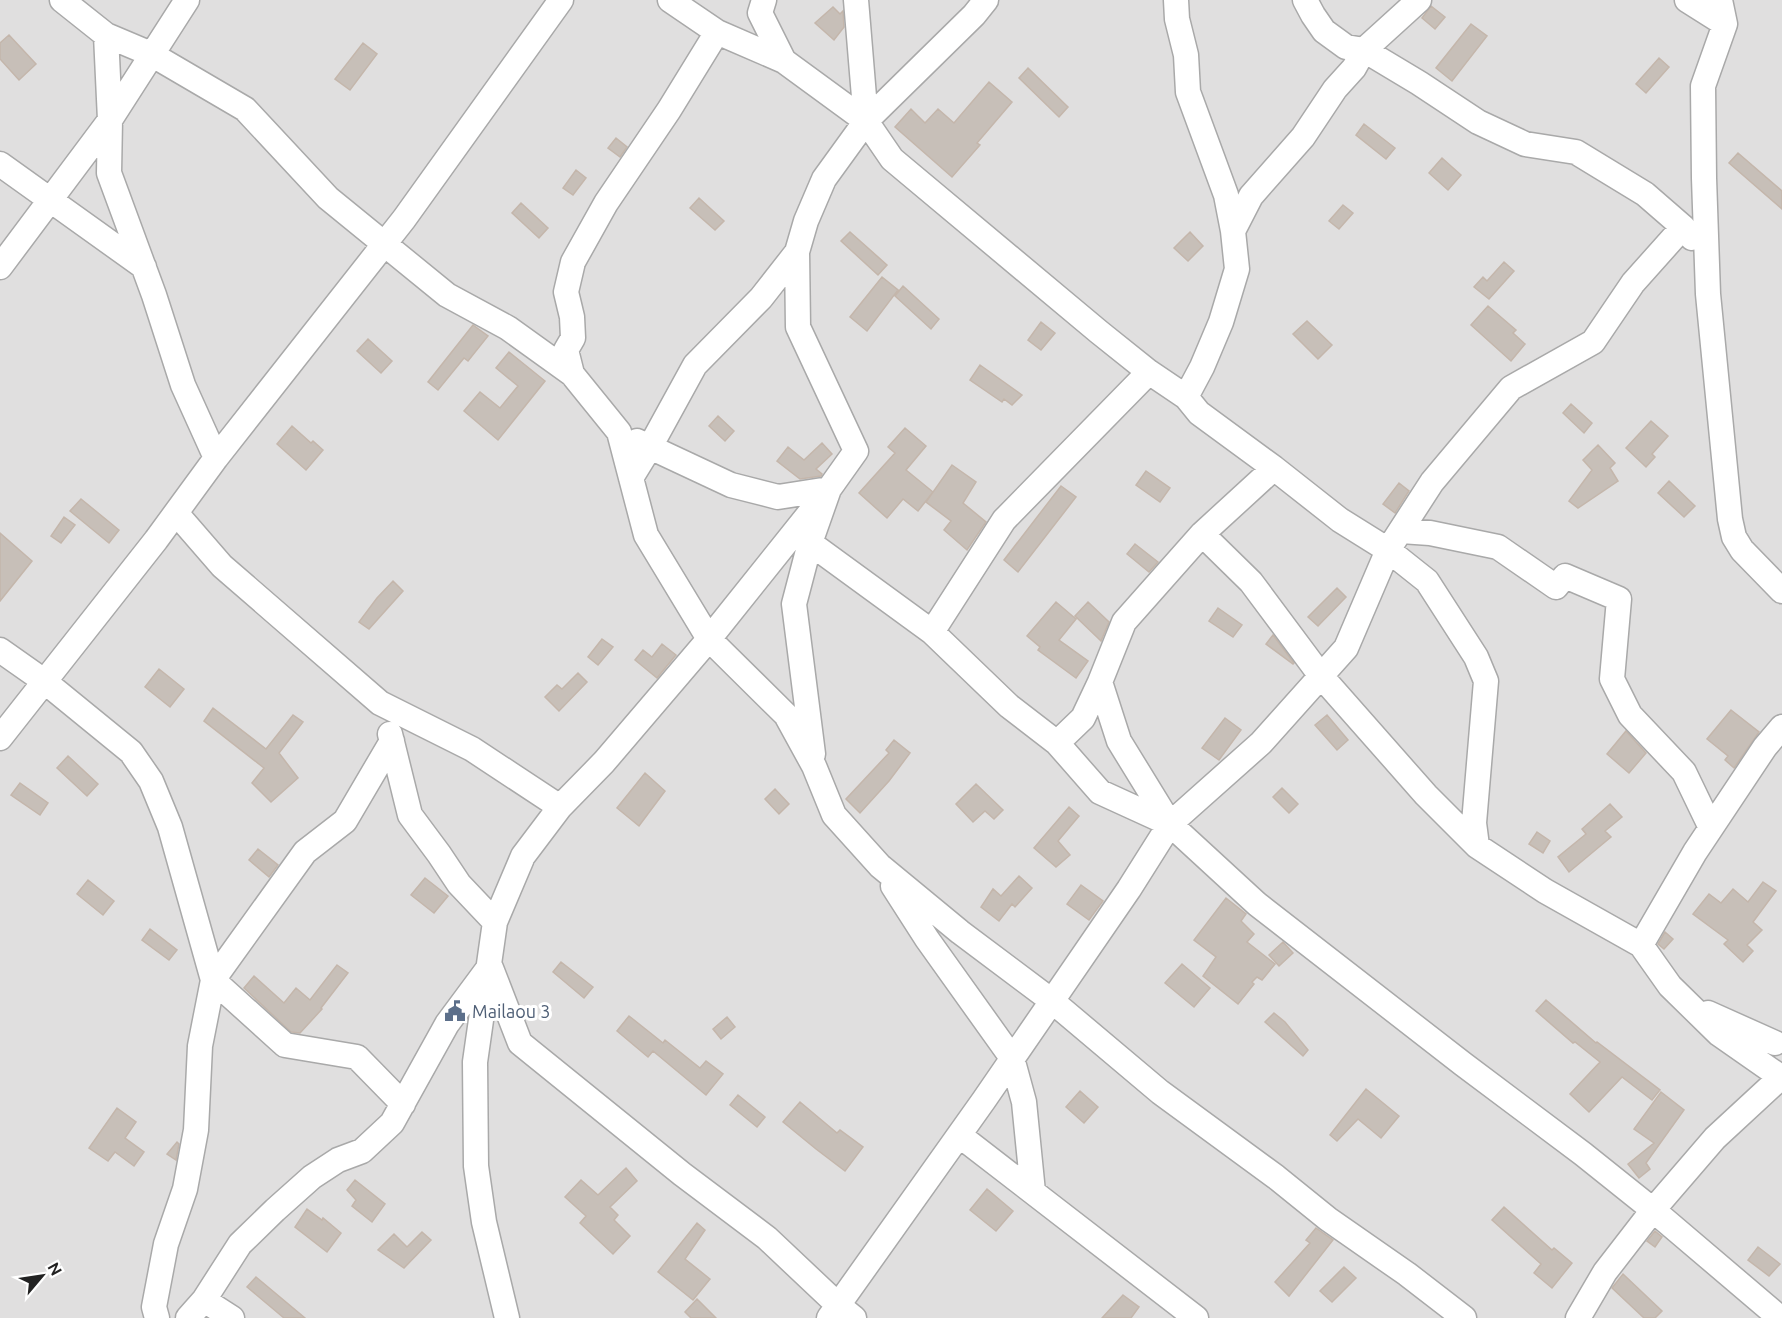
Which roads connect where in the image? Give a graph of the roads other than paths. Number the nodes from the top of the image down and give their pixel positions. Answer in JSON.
{"nodes":[{"id":1,"x":62,"y":0,"type":"edge"},
{"id":2,"x":187,"y":0,"type":"edge"},
{"id":3,"x":561,"y":0,"type":"edge"},
{"id":4,"x":670,"y":0,"type":"edge"},
{"id":5,"x":764,"y":0,"type":"edge"},
{"id":6,"x":856,"y":0,"type":"edge"},
{"id":7,"x":986,"y":0,"type":"edge"},
{"id":8,"x":1176,"y":0,"type":"edge"},
{"id":9,"x":1305,"y":0,"type":"edge"},
{"id":10,"x":1419,"y":0,"type":"edge"},
{"id":11,"x":1687,"y":0,"type":"edge"},
{"id":12,"x":1720,"y":0,"type":"edge"},
{"id":13,"x":1725,"y":24,"type":"junction"},
{"id":14,"x":717,"y":32,"type":"junction"},
{"id":15,"x":106,"y":35,"type":"junction"},
{"id":16,"x":1364,"y":50,"type":"junction"},
{"id":17,"x":151,"y":54,"type":"junction"},
{"id":18,"x":784,"y":61,"type":"junction"},
{"id":19,"x":110,"y":120,"type":"junction"},
{"id":20,"x":866,"y":121,"type":"junction"},
{"id":21,"x":0,"y":164,"type":"edge"},
{"id":22,"x":50,"y":201,"type":"junction"},
{"id":23,"x":1683,"y":227,"type":"junction"},
{"id":24,"x":1233,"y":231,"type":"junction"},
{"id":25,"x":384,"y":243,"type":"junction"},
{"id":26,"x":797,"y":252,"type":"junction"},
{"id":27,"x":1707,"y":254,"type":"junction"},
{"id":28,"x":0,"y":267,"type":"edge"},
{"id":29,"x":144,"y":267,"type":"junction"},
{"id":30,"x":1149,"y":372,"type":"junction"},
{"id":31,"x":572,"y":374,"type":"junction"},
{"id":32,"x":1186,"y":397,"type":"junction"},
{"id":33,"x":619,"y":432,"type":"junction"},
{"id":34,"x":650,"y":447,"type":"junction"},
{"id":35,"x":216,"y":458,"type":"junction"},
{"id":36,"x":1274,"y":468,"type":"junction"},
{"id":37,"x":632,"y":478,"type":"junction"},
{"id":38,"x":829,"y":489,"type":"junction"},
{"id":39,"x":176,"y":513,"type":"junction"},
{"id":40,"x":1202,"y":534,"type":"junction"},
{"id":41,"x":1395,"y":540,"type":"junction"},
{"id":42,"x":810,"y":543,"type":"junction"},
{"id":43,"x":1782,"y":591,"type":"edge"},
{"id":44,"x":932,"y":632,"type":"junction"},
{"id":45,"x":709,"y":639,"type":"junction"},
{"id":46,"x":0,"y":650,"type":"edge"},
{"id":47,"x":1321,"y":676,"type":"junction"},
{"id":48,"x":44,"y":681,"type":"junction"},
{"id":49,"x":1100,"y":682,"type":"junction"},
{"id":50,"x":380,"y":703,"type":"junction"},
{"id":51,"x":1782,"y":727,"type":"edge"},
{"id":52,"x":0,"y":738,"type":"edge"},
{"id":53,"x":392,"y":741,"type":"junction"},
{"id":54,"x":1057,"y":743,"type":"junction"},
{"id":55,"x":814,"y":766,"type":"junction"},
{"id":56,"x":560,"y":807,"type":"junction"},
{"id":57,"x":1170,"y":824,"type":"junction"},
{"id":58,"x":1711,"y":828,"type":"junction"},
{"id":59,"x":1477,"y":846,"type":"junction"},
{"id":60,"x":880,"y":866,"type":"junction"},
{"id":61,"x":495,"y":922,"type":"junction"},
{"id":62,"x":1641,"y":945,"type":"junction"},
{"id":63,"x":490,"y":966,"type":"junction"},
{"id":64,"x":213,"y":980,"type":"junction"},
{"id":65,"x":1052,"y":1001,"type":"junction"},
{"id":66,"x":1689,"y":1004,"type":"junction"},
{"id":67,"x":1778,"y":1040,"type":"edge"},
{"id":68,"x":1012,"y":1058,"type":"junction"},
{"id":69,"x":1782,"y":1077,"type":"edge"},
{"id":70,"x":403,"y":1104,"type":"junction"},
{"id":71,"x":959,"y":1135,"type":"junction"},
{"id":72,"x":1033,"y":1192,"type":"junction"},
{"id":73,"x":1653,"y":1210,"type":"junction"},
{"id":74,"x":204,"y":1300,"type":"junction"},
{"id":75,"x":511,"y":1314,"type":"edge"},
{"id":76,"x":840,"y":1314,"type":"edge"},
{"id":77,"x":157,"y":1318,"type":"edge"},
{"id":78,"x":188,"y":1318,"type":"edge"},
{"id":79,"x":232,"y":1318,"type":"edge"},
{"id":80,"x":1196,"y":1318,"type":"edge"},
{"id":81,"x":1464,"y":1318,"type":"edge"},
{"id":82,"x":1578,"y":1318,"type":"edge"},
{"id":83,"x":1780,"y":1318,"type":"edge"}],
"edges":[{"from":1,"to":15,"type":"street"},
{"from":2,"to":17,"type":"street"},
{"from":3,"to":25,"type":"street"},
{"from":4,"to":14,"type":"street"},
{"from":5,"to":18,"type":"street"},
{"from":6,"to":20,"type":"street"},
{"from":7,"to":20,"type":"street"},
{"from":8,"to":24,"type":"street"},
{"from":9,"to":16,"type":"street"},
{"from":10,"to":16,"type":"street"},
{"from":11,"to":13,"type":"street"},
{"from":12,"to":13,"type":"street"},
{"from":13,"to":27,"type":"street"},
{"from":14,"to":18,"type":"street"},
{"from":14,"to":31,"type":"street"},
{"from":15,"to":17,"type":"street"},
{"from":15,"to":19,"type":"street"},
{"from":16,"to":23,"type":"street"},
{"from":16,"to":24,"type":"street"},
{"from":17,"to":19,"type":"street"},
{"from":17,"to":25,"type":"street"},
{"from":18,"to":20,"type":"street"},
{"from":19,"to":22,"type":"street"},
{"from":19,"to":29,"type":"street"},
{"from":20,"to":26,"type":"street"},
{"from":20,"to":30,"type":"street"},
{"from":21,"to":22,"type":"street"},
{"from":22,"to":28,"type":"street"},
{"from":22,"to":29,"type":"street"},
{"from":23,"to":27,"type":"street"},
{"from":23,"to":41,"type":"street"},
{"from":24,"to":32,"type":"street"},
{"from":25,"to":31,"type":"street"},
{"from":25,"to":35,"type":"street"},
{"from":26,"to":34,"type":"street"},
{"from":26,"to":38,"type":"street"},
{"from":27,"to":43,"type":"street"},
{"from":29,"to":35,"type":"street"},
{"from":30,"to":32,"type":"street"},
{"from":30,"to":44,"type":"street"},
{"from":31,"to":33,"type":"street"},
{"from":32,"to":36,"type":"street"},
{"from":33,"to":34,"type":"street"},
{"from":33,"to":37,"type":"street"},
{"from":34,"to":37,"type":"street"},
{"from":34,"to":38,"type":"street"},
{"from":35,"to":39,"type":"street"},
{"from":36,"to":40,"type":"street"},
{"from":36,"to":41,"type":"street"},
{"from":37,"to":45,"type":"street"},
{"from":38,"to":42,"type":"street"},
{"from":38,"to":45,"type":"street"},
{"from":39,"to":48,"type":"street"},
{"from":39,"to":50,"type":"street"},
{"from":40,"to":47,"type":"street"},
{"from":40,"to":49,"type":"street"},
{"from":41,"to":47,"type":"street"},
{"from":41,"to":58,"type":"street"},
{"from":41,"to":59,"type":"street"},
{"from":42,"to":44,"type":"street"},
{"from":42,"to":55,"type":"street"},
{"from":44,"to":54,"type":"street"},
{"from":45,"to":55,"type":"street"},
{"from":45,"to":56,"type":"street"},
{"from":46,"to":48,"type":"street"},
{"from":47,"to":57,"type":"street"},
{"from":47,"to":59,"type":"street"},
{"from":48,"to":52,"type":"street"},
{"from":48,"to":64,"type":"street"},
{"from":49,"to":54,"type":"street"},
{"from":49,"to":57,"type":"street"},
{"from":50,"to":53,"type":"street"},
{"from":50,"to":56,"type":"street"},
{"from":51,"to":58,"type":"street"},
{"from":53,"to":61,"type":"street"},
{"from":53,"to":64,"type":"street"},
{"from":54,"to":57,"type":"street"},
{"from":55,"to":60,"type":"street"},
{"from":56,"to":61,"type":"street"},
{"from":57,"to":65,"type":"street"},
{"from":57,"to":73,"type":"street"},
{"from":58,"to":62,"type":"street"},
{"from":59,"to":62,"type":"street"},
{"from":60,"to":65,"type":"street"},
{"from":60,"to":68,"type":"street"},
{"from":61,"to":63,"type":"street"},
{"from":62,"to":66,"type":"street"},
{"from":63,"to":70,"type":"street"},
{"from":63,"to":75,"type":"street"},
{"from":63,"to":76,"type":"street"},
{"from":64,"to":70,"type":"street"},
{"from":64,"to":77,"type":"street"},
{"from":65,"to":68,"type":"street"},
{"from":65,"to":81,"type":"street"},
{"from":66,"to":67,"type":"street"},
{"from":66,"to":69,"type":"street"},
{"from":67,"to":69,"type":"street"},
{"from":68,"to":71,"type":"street"},
{"from":68,"to":72,"type":"street"},
{"from":69,"to":73,"type":"street"},
{"from":70,"to":74,"type":"street"},
{"from":71,"to":72,"type":"street"},
{"from":71,"to":76,"type":"street"},
{"from":72,"to":80,"type":"street"},
{"from":73,"to":82,"type":"street"},
{"from":73,"to":83,"type":"street"},
{"from":74,"to":78,"type":"street"},
{"from":74,"to":79,"type":"street"}]}
